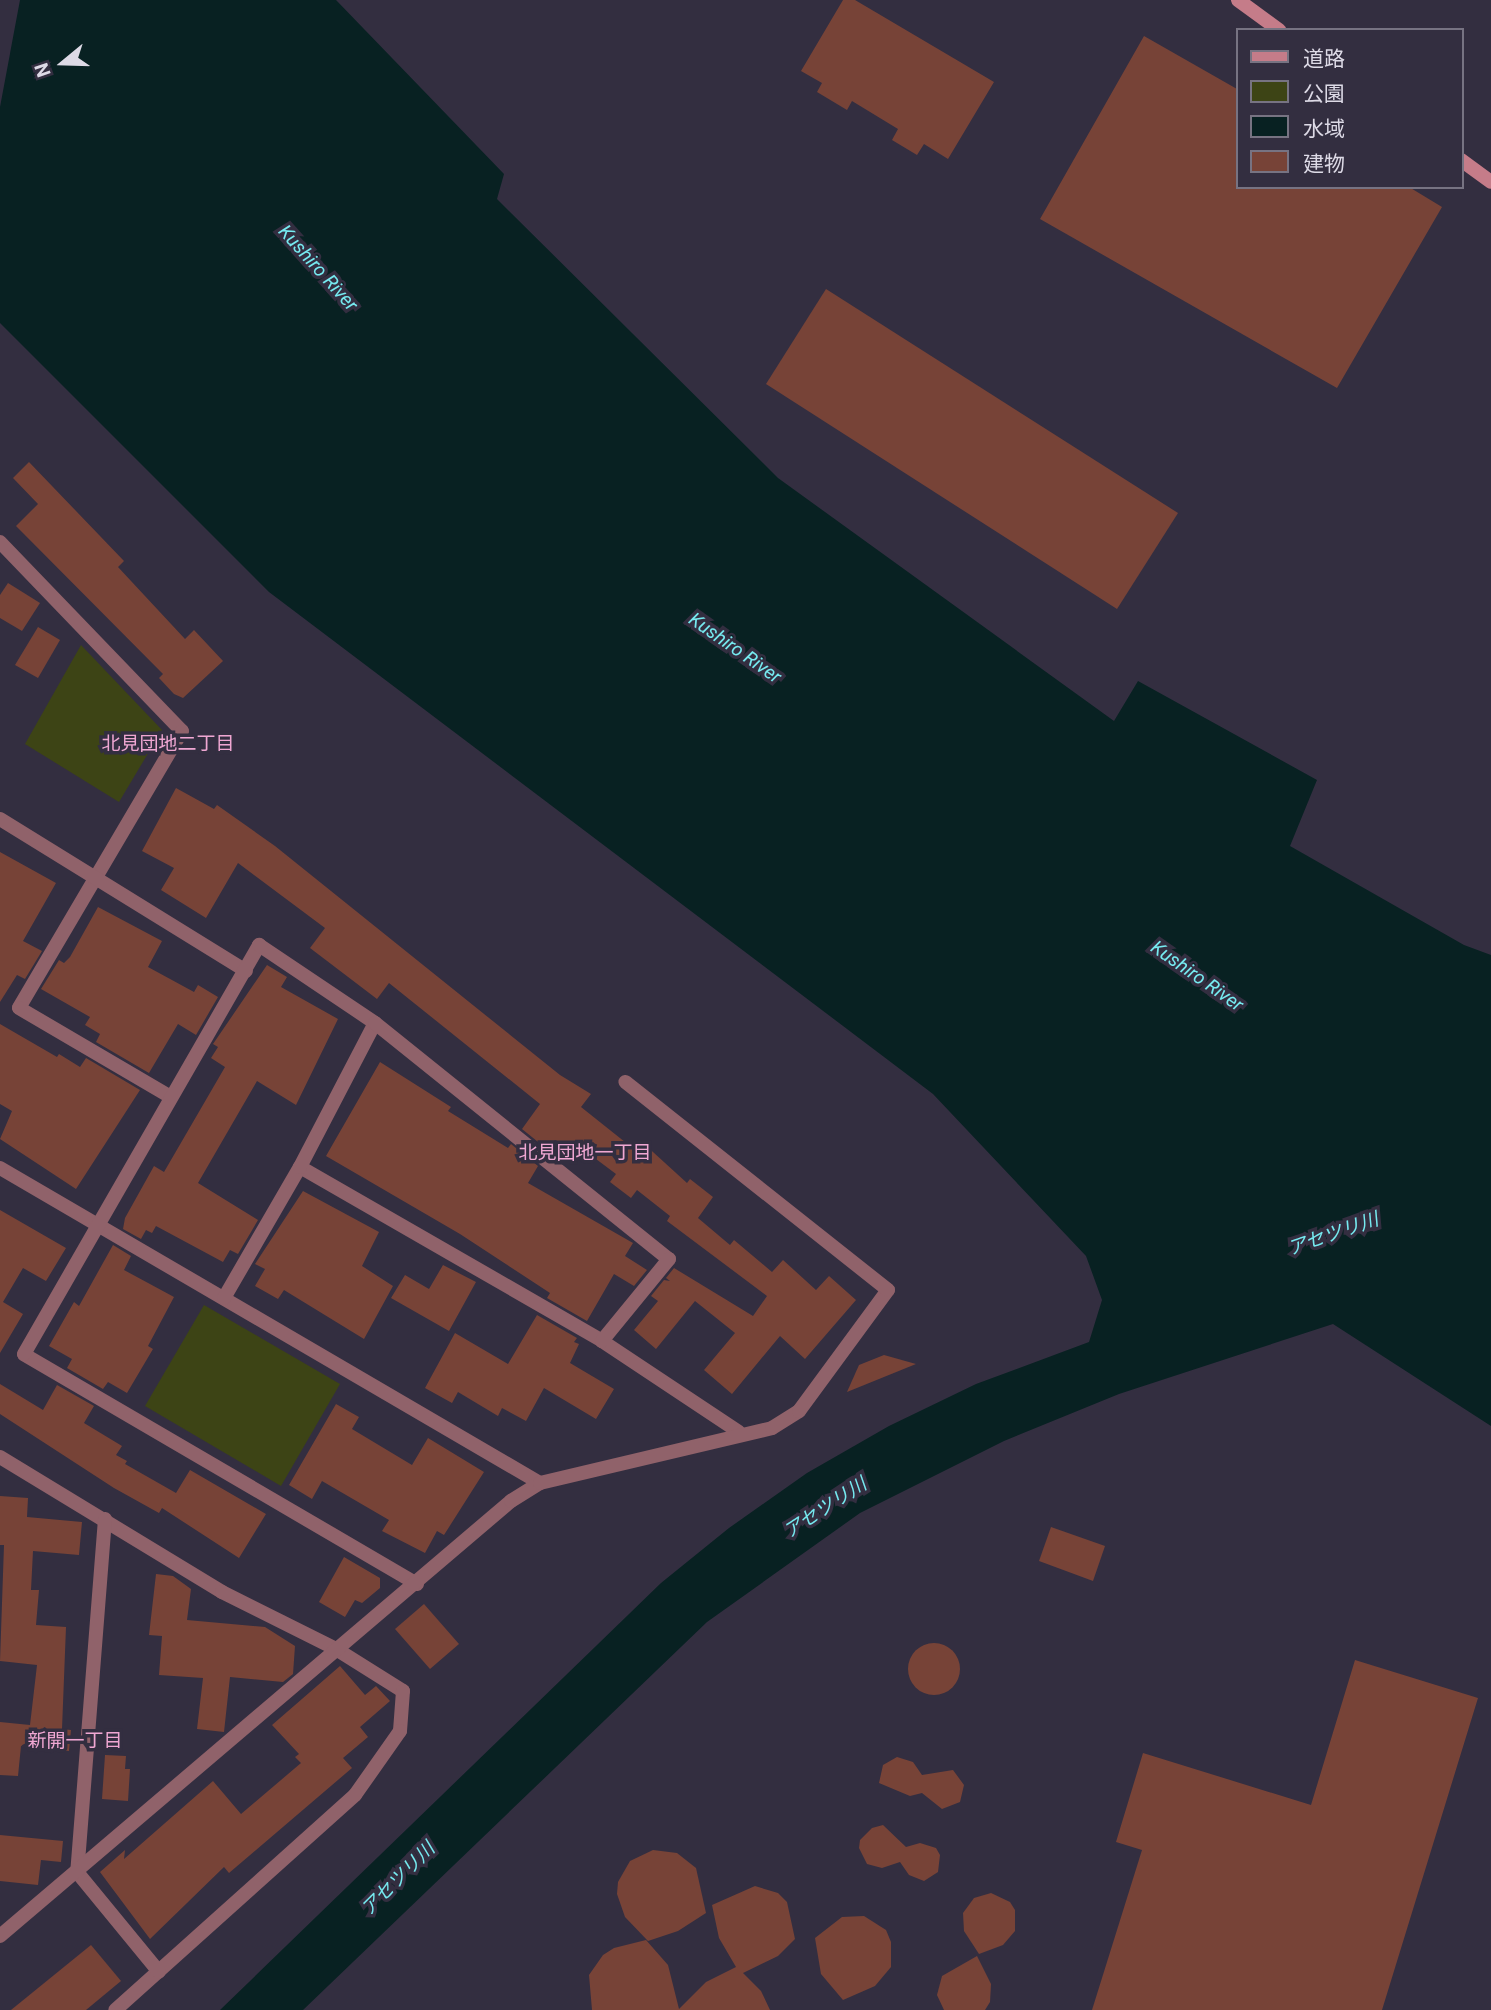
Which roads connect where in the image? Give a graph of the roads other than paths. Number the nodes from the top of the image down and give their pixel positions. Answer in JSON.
{"nodes":[{"id":1,"x":1238,"y":0,"type":"edge"},
{"id":2,"x":1276,"y":28,"type":"edge"},
{"id":3,"x":1463,"y":161,"type":"edge"},
{"id":4,"x":1491,"y":182,"type":"edge"},
{"id":5,"x":0,"y":542,"type":"edge"},
{"id":6,"x":0,"y":819,"type":"edge"},
{"id":7,"x":94,"y":877,"type":"junction"},
{"id":8,"x":246,"y":971,"type":"junction"},
{"id":9,"x":375,"y":1023,"type":"junction"},
{"id":10,"x":626,"y":1082,"type":"dead end"},
{"id":11,"x":171,"y":1097,"type":"junction"},
{"id":12,"x":300,"y":1167,"type":"junction"},
{"id":13,"x":0,"y":1168,"type":"edge"},
{"id":14,"x":99,"y":1225,"type":"junction"},
{"id":15,"x":224,"y":1298,"type":"junction"},
{"id":16,"x":602,"y":1341,"type":"junction"},
{"id":17,"x":738,"y":1432,"type":"junction"},
{"id":18,"x":0,"y":1457,"type":"edge"},
{"id":19,"x":540,"y":1483,"type":"junction"},
{"id":20,"x":105,"y":1519,"type":"junction"},
{"id":21,"x":417,"y":1584,"type":"junction"},
{"id":22,"x":336,"y":1649,"type":"junction"},
{"id":23,"x":76,"y":1872,"type":"junction"},
{"id":24,"x":0,"y":1936,"type":"edge"},
{"id":25,"x":159,"y":1972,"type":"junction"},
{"id":26,"x":115,"y":2010,"type":"edge"}],
"edges":[{"from":1,"to":2,"type":"street"},
{"from":3,"to":4,"type":"street"},
{"from":5,"to":7,"type":"street"},
{"from":6,"to":7,"type":"street"},
{"from":7,"to":8,"type":"street"},
{"from":7,"to":11,"type":"street"},
{"from":8,"to":9,"type":"street"},
{"from":8,"to":11,"type":"street"},
{"from":9,"to":12,"type":"street"},
{"from":9,"to":16,"type":"street"},
{"from":10,"to":17,"type":"street"},
{"from":11,"to":14,"type":"street"},
{"from":12,"to":15,"type":"street"},
{"from":12,"to":16,"type":"street"},
{"from":13,"to":14,"type":"street"},
{"from":14,"to":15,"type":"street"},
{"from":14,"to":21,"type":"street"},
{"from":15,"to":19,"type":"street"},
{"from":16,"to":17,"type":"street"},
{"from":17,"to":19,"type":"street"},
{"from":18,"to":20,"type":"street"},
{"from":19,"to":21,"type":"street"},
{"from":20,"to":22,"type":"street"},
{"from":20,"to":23,"type":"street"},
{"from":21,"to":22,"type":"street"},
{"from":22,"to":23,"type":"street"},
{"from":22,"to":25,"type":"street"},
{"from":23,"to":24,"type":"street"},
{"from":23,"to":25,"type":"street"},
{"from":25,"to":26,"type":"street"}]}
